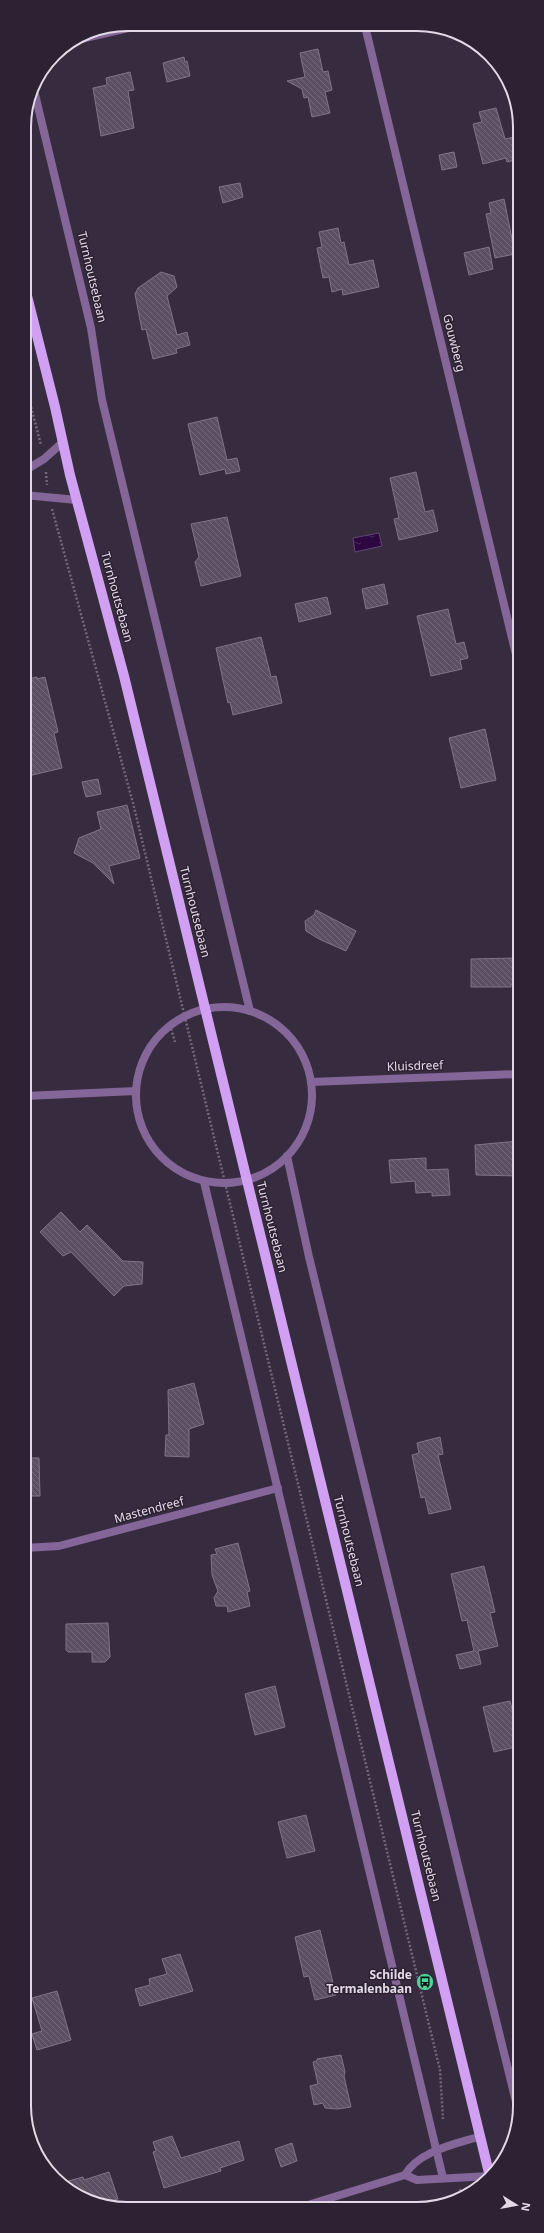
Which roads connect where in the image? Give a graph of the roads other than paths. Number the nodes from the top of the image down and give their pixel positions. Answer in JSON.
{"nodes":[{"id":1,"x":366,"y":31,"type":"edge"},
{"id":2,"x":36,"y":96,"type":"edge"},
{"id":3,"x":31,"y":312,"type":"edge"},
{"id":4,"x":63,"y":442,"type":"junction"},
{"id":5,"x":31,"y":467,"type":"edge"},
{"id":6,"x":31,"y":496,"type":"edge"},
{"id":7,"x":77,"y":500,"type":"junction"},
{"id":8,"x":513,"y":642,"type":"edge"},
{"id":9,"x":206,"y":1008,"type":"junction"},
{"id":10,"x":250,"y":1010,"type":"junction"},
{"id":11,"x":513,"y":1074,"type":"edge"},
{"id":12,"x":311,"y":1082,"type":"junction"},
{"id":13,"x":136,"y":1091,"type":"junction"},
{"id":14,"x":31,"y":1096,"type":"edge"},
{"id":15,"x":287,"y":1156,"type":"junction"},
{"id":16,"x":247,"y":1180,"type":"junction"},
{"id":17,"x":204,"y":1182,"type":"junction"},
{"id":18,"x":278,"y":1488,"type":"junction"},
{"id":19,"x":31,"y":1548,"type":"edge"},
{"id":20,"x":513,"y":2089,"type":"edge"},
{"id":21,"x":481,"y":2136,"type":"junction"},
{"id":22,"x":438,"y":2151,"type":"junction"},
{"id":23,"x":488,"y":2170,"type":"edge"},
{"id":24,"x":405,"y":2175,"type":"junction"},
{"id":25,"x":481,"y":2177,"type":"edge"},
{"id":26,"x":443,"y":2178,"type":"junction"},
{"id":27,"x":317,"y":2202,"type":"edge"}],
"edges":[{"from":1,"to":8,"type":"street","name":"Gouwberg"},
{"from":2,"to":10,"type":"street","name":"Turnhoutsebaan"},
{"from":3,"to":4,"type":"main road","name":"Turnhoutsebaan"},
{"from":4,"to":5,"type":"street"},
{"from":4,"to":7,"type":"main road","name":"Turnhoutsebaan"},
{"from":6,"to":7,"type":"street"},
{"from":7,"to":9,"type":"main road","name":"Turnhoutsebaan"},
{"from":9,"to":10,"type":"street"},
{"from":9,"to":13,"type":"street"},
{"from":9,"to":16,"type":"main road","name":"Turnhoutsebaan"},
{"from":10,"to":12,"type":"street"},
{"from":11,"to":12,"type":"street","name":"Kluisdreef"},
{"from":12,"to":15,"type":"street"},
{"from":13,"to":14,"type":"street"},
{"from":13,"to":17,"type":"street"},
{"from":15,"to":16,"type":"street"},
{"from":15,"to":20,"type":"street"},
{"from":16,"to":17,"type":"street"},
{"from":16,"to":21,"type":"main road","name":"Turnhoutsebaan"},
{"from":17,"to":18,"type":"street"},
{"from":18,"to":19,"type":"street","name":"Mastendreef"},
{"from":18,"to":22,"type":"street"},
{"from":21,"to":22,"type":"street"},
{"from":21,"to":23,"type":"main road","name":"Turnhoutsebaan"},
{"from":22,"to":24,"type":"street"},
{"from":22,"to":26,"type":"street"},
{"from":24,"to":26,"type":"street"},
{"from":24,"to":27,"type":"street"},
{"from":25,"to":26,"type":"street"}]}
